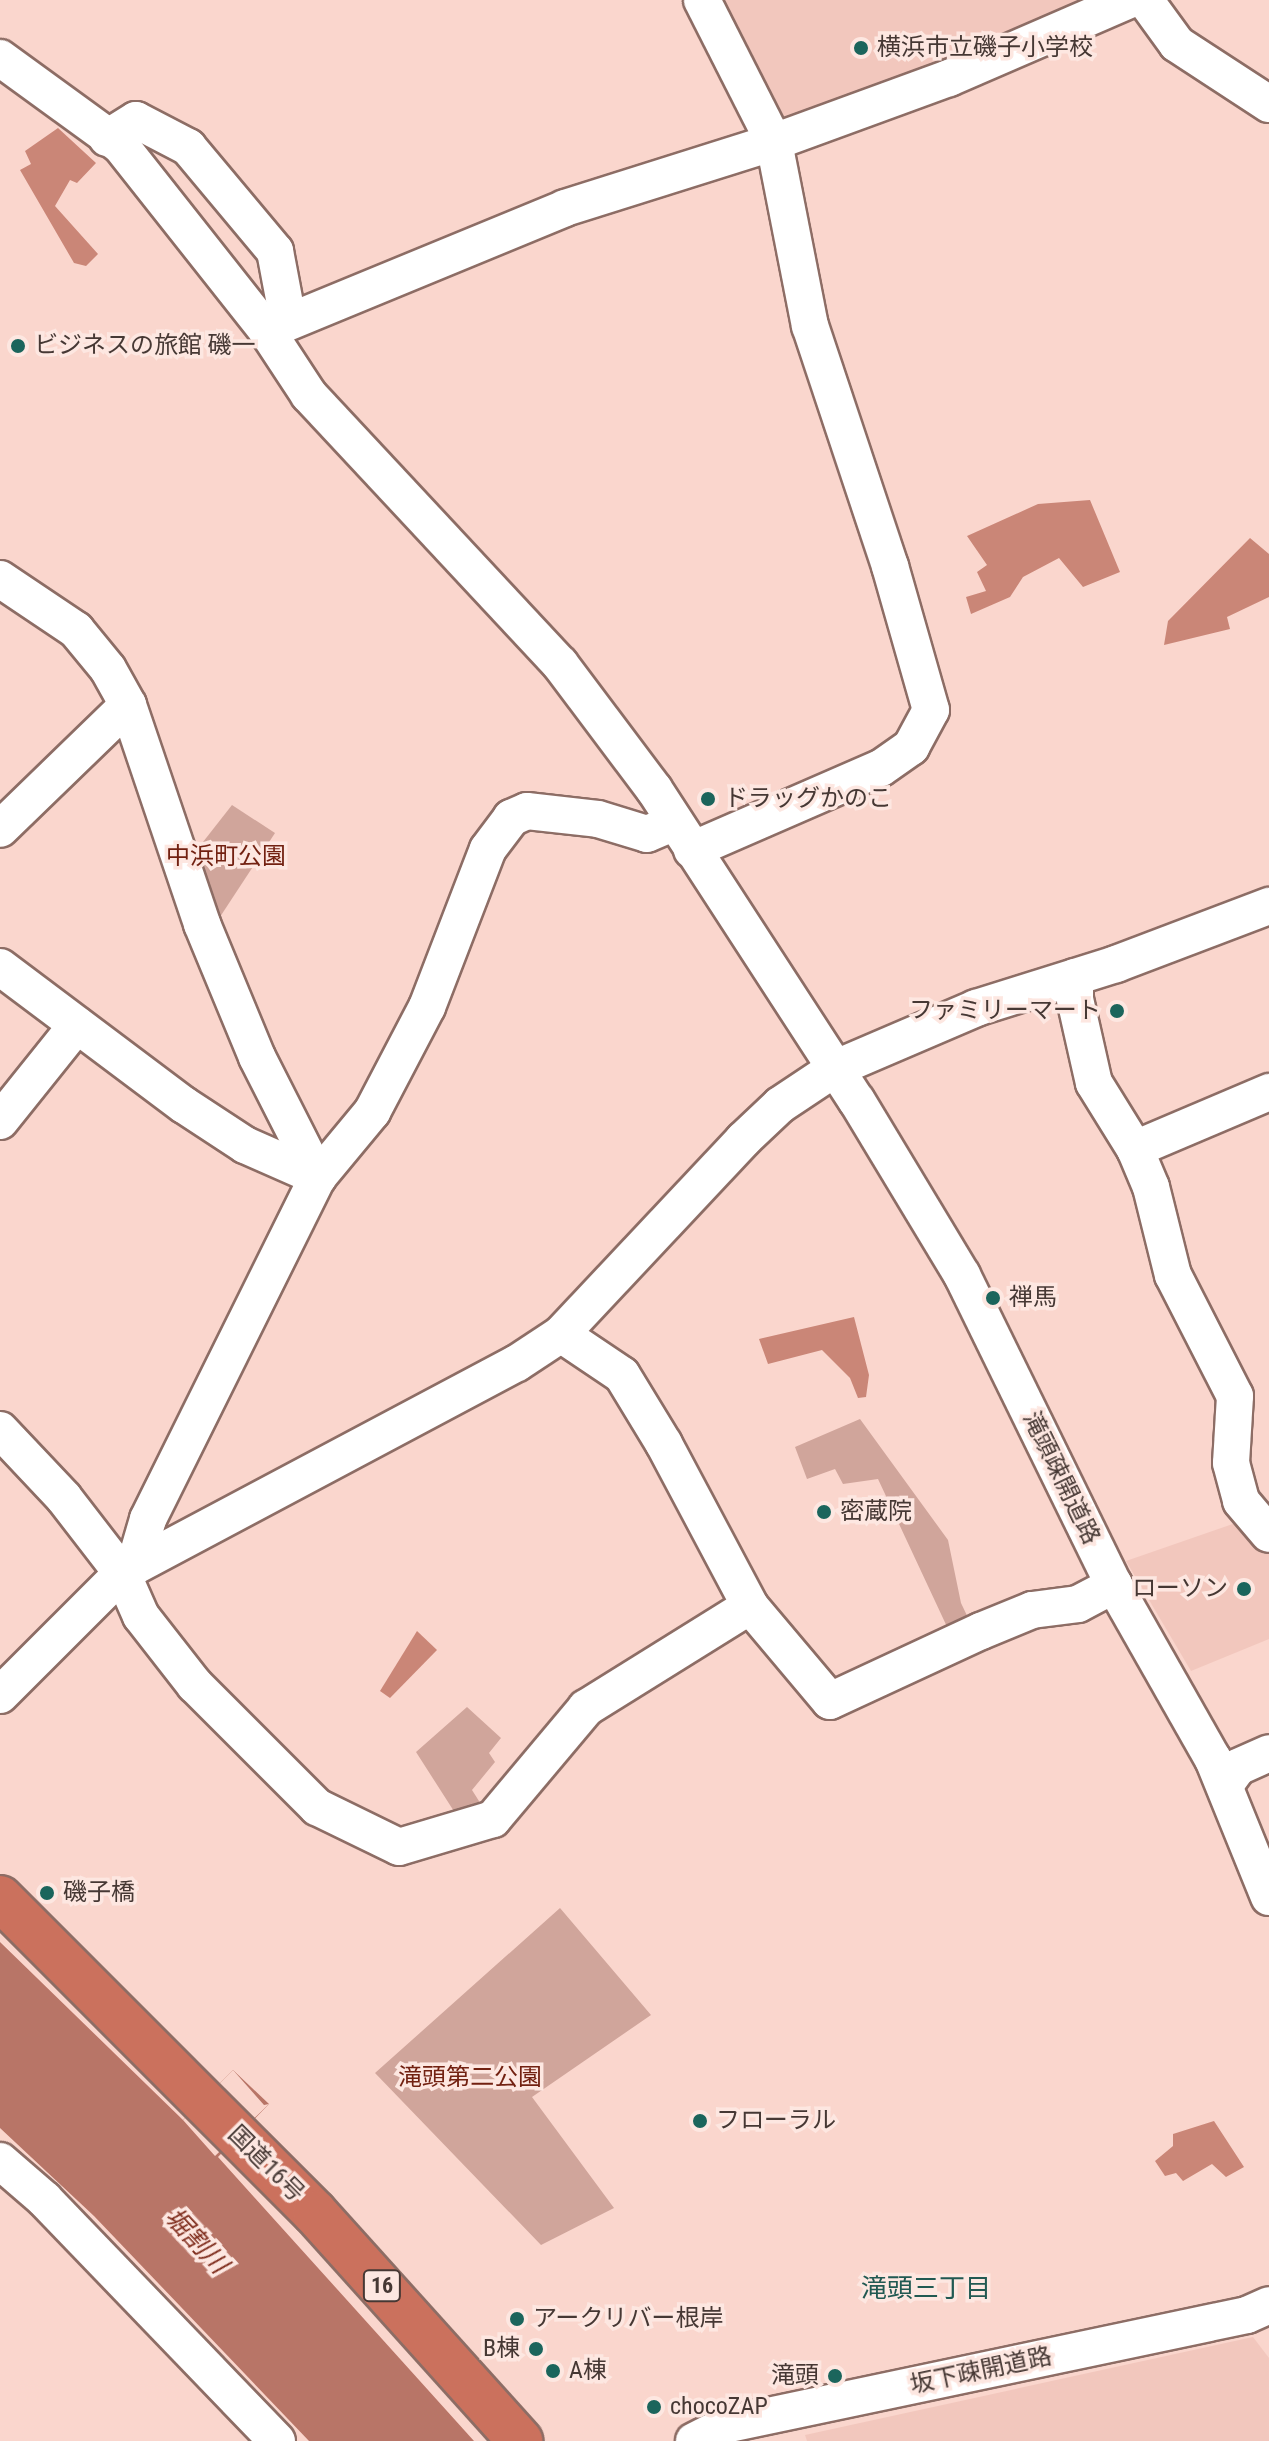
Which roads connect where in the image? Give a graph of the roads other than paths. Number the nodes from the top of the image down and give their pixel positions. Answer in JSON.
{"nodes":[{"id":1,"x":702,"y":0,"type":"edge"},
{"id":2,"x":1129,"y":0,"type":"edge"},
{"id":3,"x":1145,"y":0,"type":"edge"},
{"id":4,"x":0,"y":58,"type":"edge"},
{"id":5,"x":1269,"y":104,"type":"edge"},
{"id":6,"x":107,"y":138,"type":"junction"},
{"id":7,"x":774,"y":142,"type":"junction"},
{"id":8,"x":278,"y":326,"type":"junction"},
{"id":9,"x":0,"y":579,"type":"edge"},
{"id":10,"x":128,"y":705,"type":"junction"},
{"id":11,"x":0,"y":829,"type":"edge"},
{"id":12,"x":684,"y":836,"type":"junction"},
{"id":13,"x":1269,"y":906,"type":"edge"},
{"id":14,"x":0,"y":967,"type":"edge"},
{"id":15,"x":1075,"y":977,"type":"junction"},
{"id":16,"x":77,"y":1025,"type":"junction"},
{"id":17,"x":834,"y":1069,"type":"junction"},
{"id":18,"x":1269,"y":1092,"type":"edge"},
{"id":19,"x":0,"y":1121,"type":"edge"},
{"id":20,"x":1135,"y":1149,"type":"junction"},
{"id":21,"x":318,"y":1177,"type":"junction"},
{"id":22,"x":561,"y":1334,"type":"junction"},
{"id":23,"x":0,"y":1430,"type":"edge"},
{"id":24,"x":1269,"y":1534,"type":"edge"},
{"id":25,"x":128,"y":1570,"type":"junction"},
{"id":26,"x":1114,"y":1585,"type":"junction"},
{"id":27,"x":750,"y":1606,"type":"junction"},
{"id":28,"x":0,"y":1695,"type":"edge"},
{"id":29,"x":1269,"y":1753,"type":"edge"},
{"id":30,"x":1225,"y":1785,"type":"junction"},
{"id":31,"x":1269,"y":1897,"type":"edge"},
{"id":32,"x":0,"y":1898,"type":"edge"},
{"id":33,"x":0,"y":2161,"type":"edge"},
{"id":34,"x":1269,"y":2305,"type":"edge"},
{"id":35,"x":277,"y":2441,"type":"edge"},
{"id":36,"x":520,"y":2441,"type":"edge"},
{"id":37,"x":694,"y":2441,"type":"edge"}],
"edges":[{"from":1,"to":7,"type":"street"},
{"from":2,"to":7,"type":"street"},
{"from":3,"to":5,"type":"street"},
{"from":4,"to":6,"type":"street","name":"滝頭疎開道路"},
{"from":6,"to":8,"type":"street","name":"滝頭疎開道路"},
{"from":6,"to":8,"type":"street"},
{"from":7,"to":8,"type":"street"},
{"from":7,"to":12,"type":"street"},
{"from":8,"to":12,"type":"street","name":"滝頭疎開道路"},
{"from":9,"to":10,"type":"street"},
{"from":10,"to":11,"type":"street"},
{"from":10,"to":21,"type":"street"},
{"from":12,"to":17,"type":"street","name":"滝頭疎開道路"},
{"from":12,"to":21,"type":"street"},
{"from":13,"to":15,"type":"street"},
{"from":14,"to":16,"type":"street"},
{"from":15,"to":17,"type":"street"},
{"from":15,"to":20,"type":"street"},
{"from":16,"to":19,"type":"street"},
{"from":16,"to":21,"type":"street"},
{"from":17,"to":22,"type":"street"},
{"from":17,"to":26,"type":"street","name":"滝頭疎開道路"},
{"from":18,"to":20,"type":"street"},
{"from":20,"to":24,"type":"street"},
{"from":21,"to":25,"type":"street"},
{"from":22,"to":25,"type":"street"},
{"from":22,"to":27,"type":"street"},
{"from":23,"to":25,"type":"street"},
{"from":25,"to":27,"type":"street"},
{"from":25,"to":28,"type":"street"},
{"from":26,"to":27,"type":"street"},
{"from":26,"to":30,"type":"street","name":"滝頭疎開道路"},
{"from":29,"to":30,"type":"street"},
{"from":30,"to":31,"type":"street","name":"滝頭疎開道路"},
{"from":32,"to":36,"type":"highway","name":"国道16号","number":"16"},
{"from":33,"to":35,"type":"street"},
{"from":34,"to":37,"type":"street","name":"坂下疎開道路"}]}
